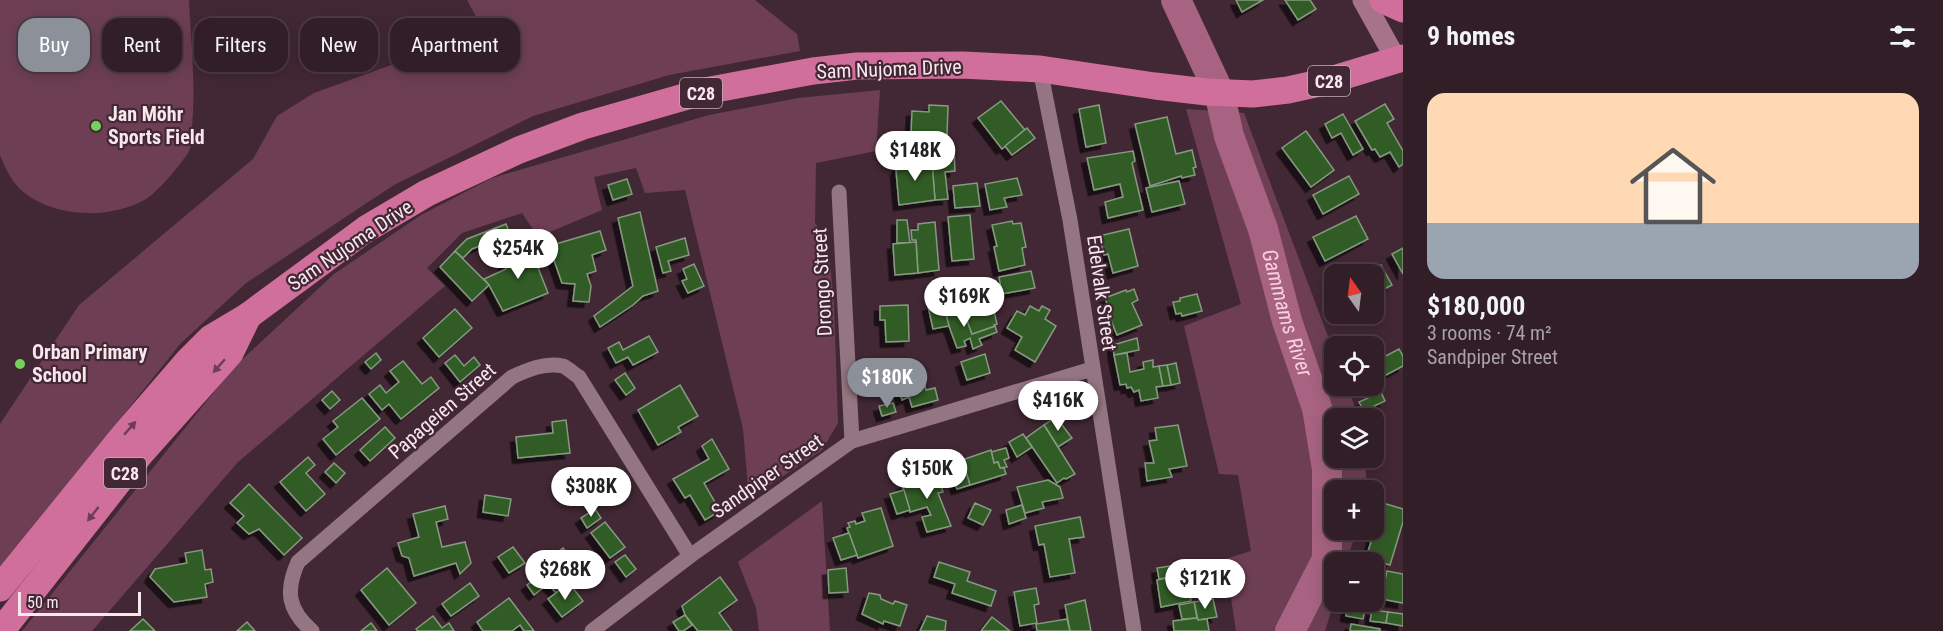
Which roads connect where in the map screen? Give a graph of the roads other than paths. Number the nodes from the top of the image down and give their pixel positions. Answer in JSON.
{"nodes":[{"id":1,"x":1363,"y":0,"type":"edge"},
{"id":2,"x":1383,"y":0,"type":"edge"},
{"id":3,"x":1403,"y":9,"type":"edge"},
{"id":4,"x":1401,"y":63,"type":"edge"},
{"id":5,"x":1040,"y":69,"type":"junction"},
{"id":6,"x":838,"y":192,"type":"dead end"},
{"id":7,"x":248,"y":316,"type":"junction"},
{"id":8,"x":1092,"y":369,"type":"junction"},
{"id":9,"x":852,"y":441,"type":"junction"},
{"id":10,"x":690,"y":556,"type":"junction"},
{"id":11,"x":0,"y":588,"type":"edge"},
{"id":12,"x":4,"y":629,"type":"edge"},
{"id":13,"x":312,"y":631,"type":"edge"},
{"id":14,"x":592,"y":631,"type":"edge"},
{"id":15,"x":1134,"y":631,"type":"edge"}],
"edges":[{"from":1,"to":4,"type":"street"},
{"from":2,"to":3,"type":"highway"},
{"from":4,"to":5,"type":"highway","name":"Sam Nujoma Drive","number":"C28"},
{"from":5,"to":7,"type":"highway","name":"Sam Nujoma Drive","number":"C28"},
{"from":5,"to":8,"type":"street","name":"Edelvalk Street"},
{"from":6,"to":9,"type":"street","name":"Drongo Street"},
{"from":11,"to":7,"type":"highway","name":"Sam Nujoma Drive","number":"C28","one_way":true},
{"from":7,"to":12,"type":"highway","name":"Sam Nujoma Drive","number":"C28","one_way":true},
{"from":8,"to":9,"type":"street","name":"Sandpiper Street"},
{"from":8,"to":15,"type":"street","name":"Edelvalk Street"},
{"from":9,"to":10,"type":"street","name":"Sandpiper Street"},
{"from":10,"to":13,"type":"street","name":"Papageien Street"},
{"from":10,"to":14,"type":"street","name":"Sandpiper Street"}]}
